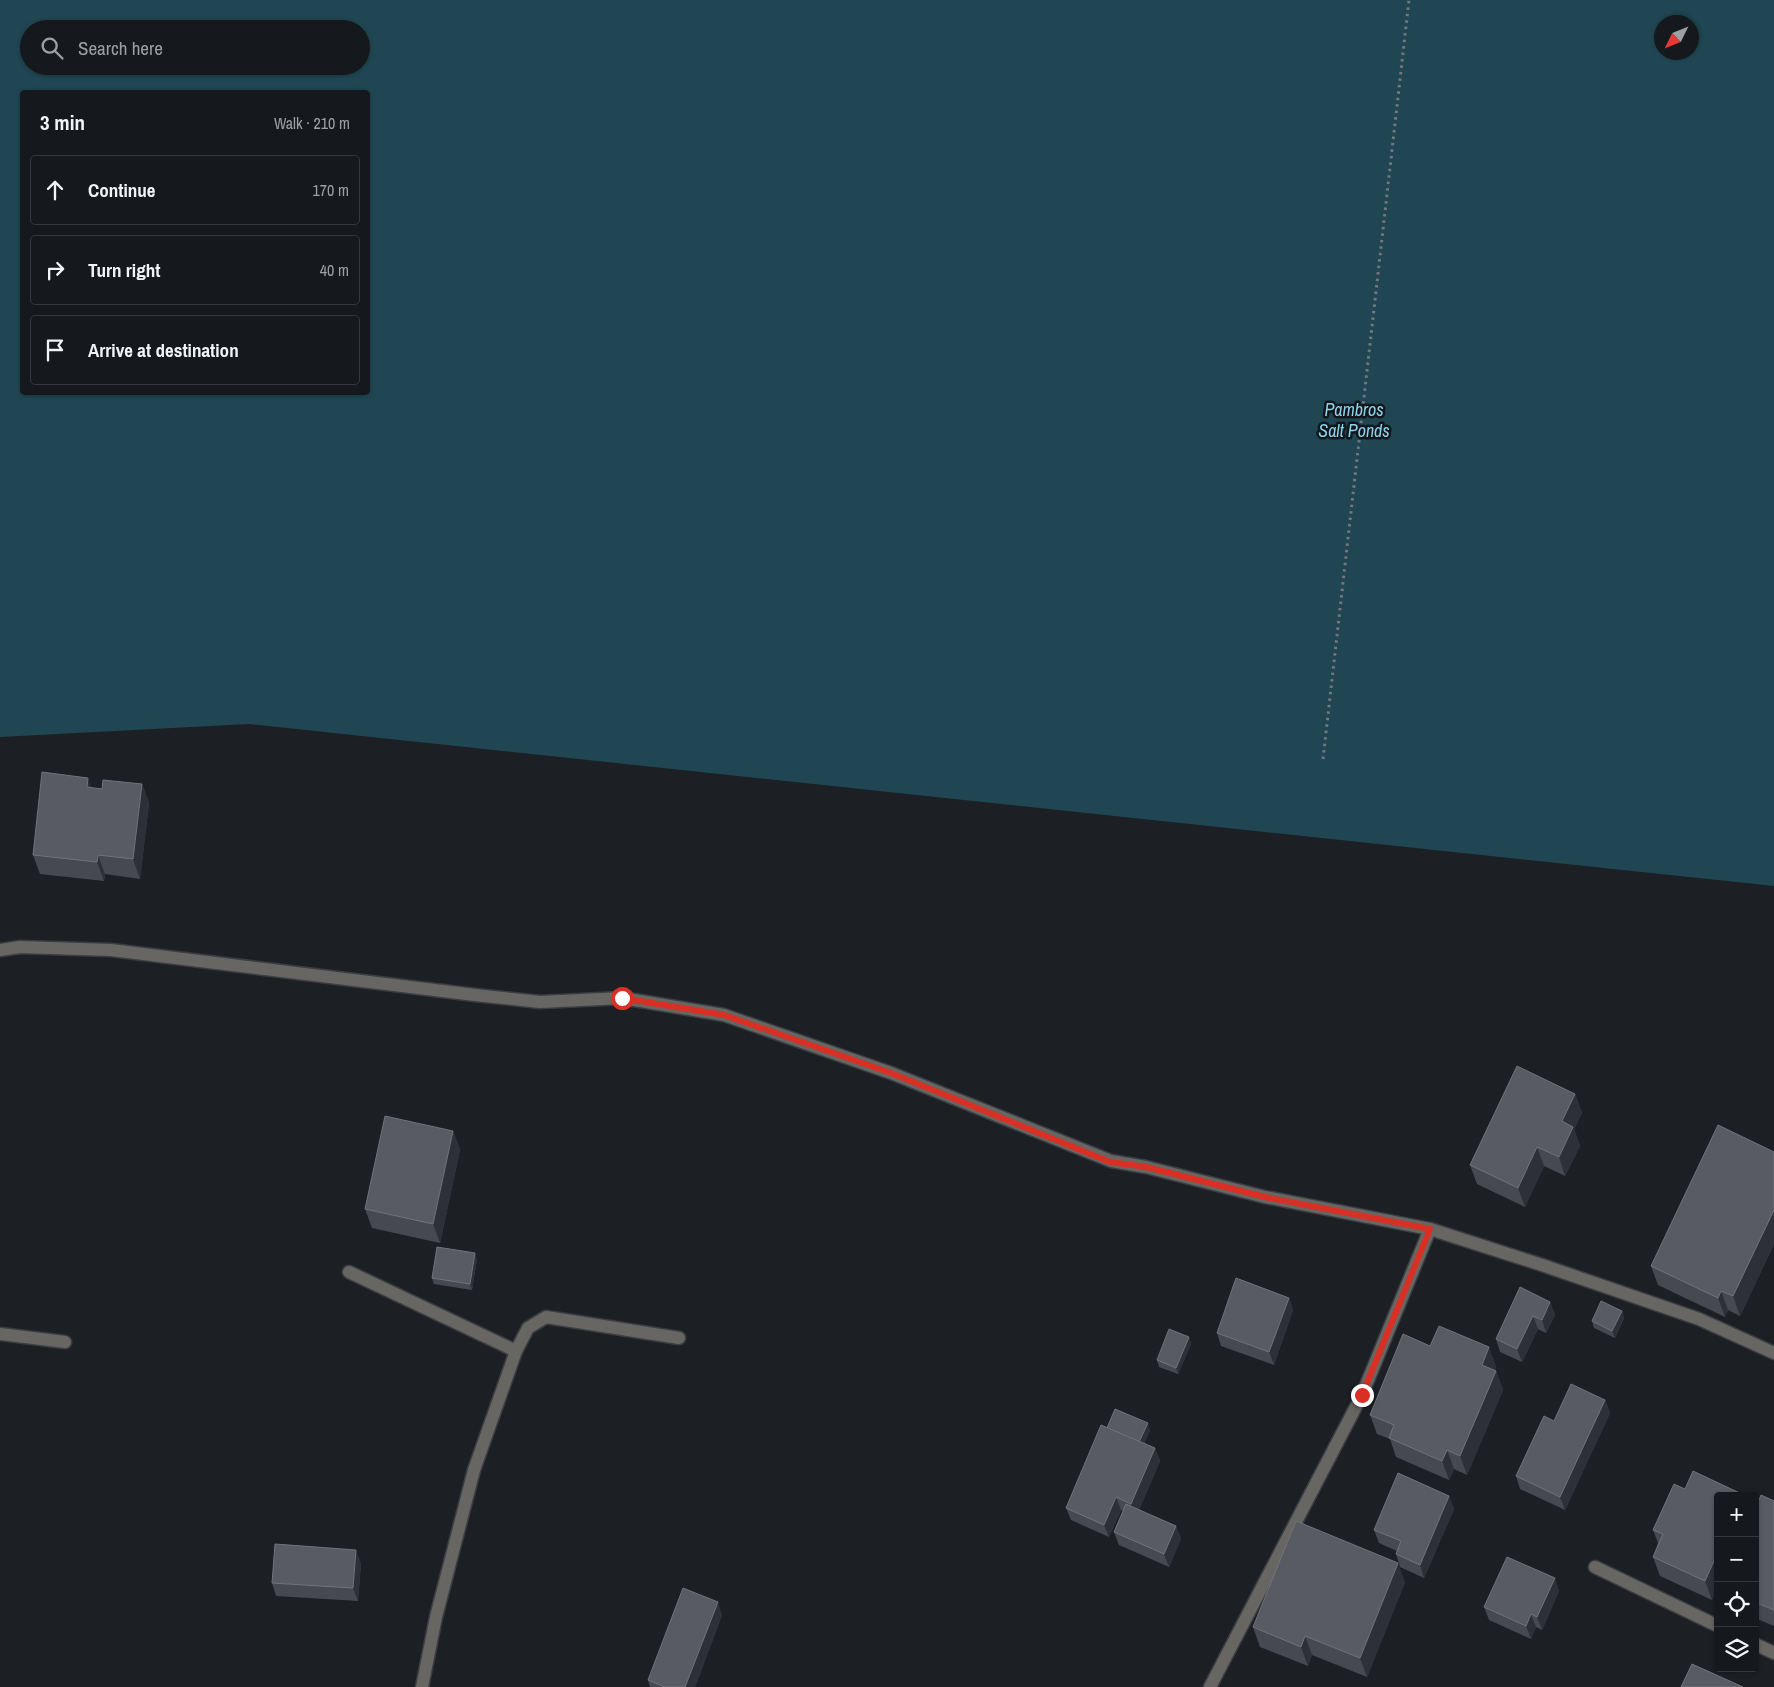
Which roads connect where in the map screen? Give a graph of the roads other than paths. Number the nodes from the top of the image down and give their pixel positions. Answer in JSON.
{"nodes":[{"id":1,"x":0,"y":950,"type":"edge"},
{"id":2,"x":1430,"y":1229,"type":"junction"},
{"id":3,"x":348,"y":1272,"type":"dead end"},
{"id":4,"x":0,"y":1334,"type":"edge"},
{"id":5,"x":679,"y":1338,"type":"dead end"},
{"id":6,"x":65,"y":1342,"type":"dead end"},
{"id":7,"x":516,"y":1351,"type":"junction"},
{"id":8,"x":1774,"y":1353,"type":"edge"},
{"id":9,"x":1595,"y":1567,"type":"dead end"},
{"id":10,"x":1714,"y":1624,"type":"edge"},
{"id":11,"x":1759,"y":1646,"type":"edge"},
{"id":12,"x":1774,"y":1652,"type":"edge"},
{"id":13,"x":422,"y":1687,"type":"edge"},
{"id":14,"x":1210,"y":1687,"type":"edge"}],
"edges":[{"from":1,"to":2,"type":"street"},
{"from":2,"to":8,"type":"street"},
{"from":2,"to":14,"type":"street"},
{"from":3,"to":7,"type":"street"},
{"from":4,"to":6,"type":"street"},
{"from":5,"to":7,"type":"street"},
{"from":7,"to":13,"type":"street"},
{"from":9,"to":10,"type":"street"},
{"from":11,"to":12,"type":"street"}]}
